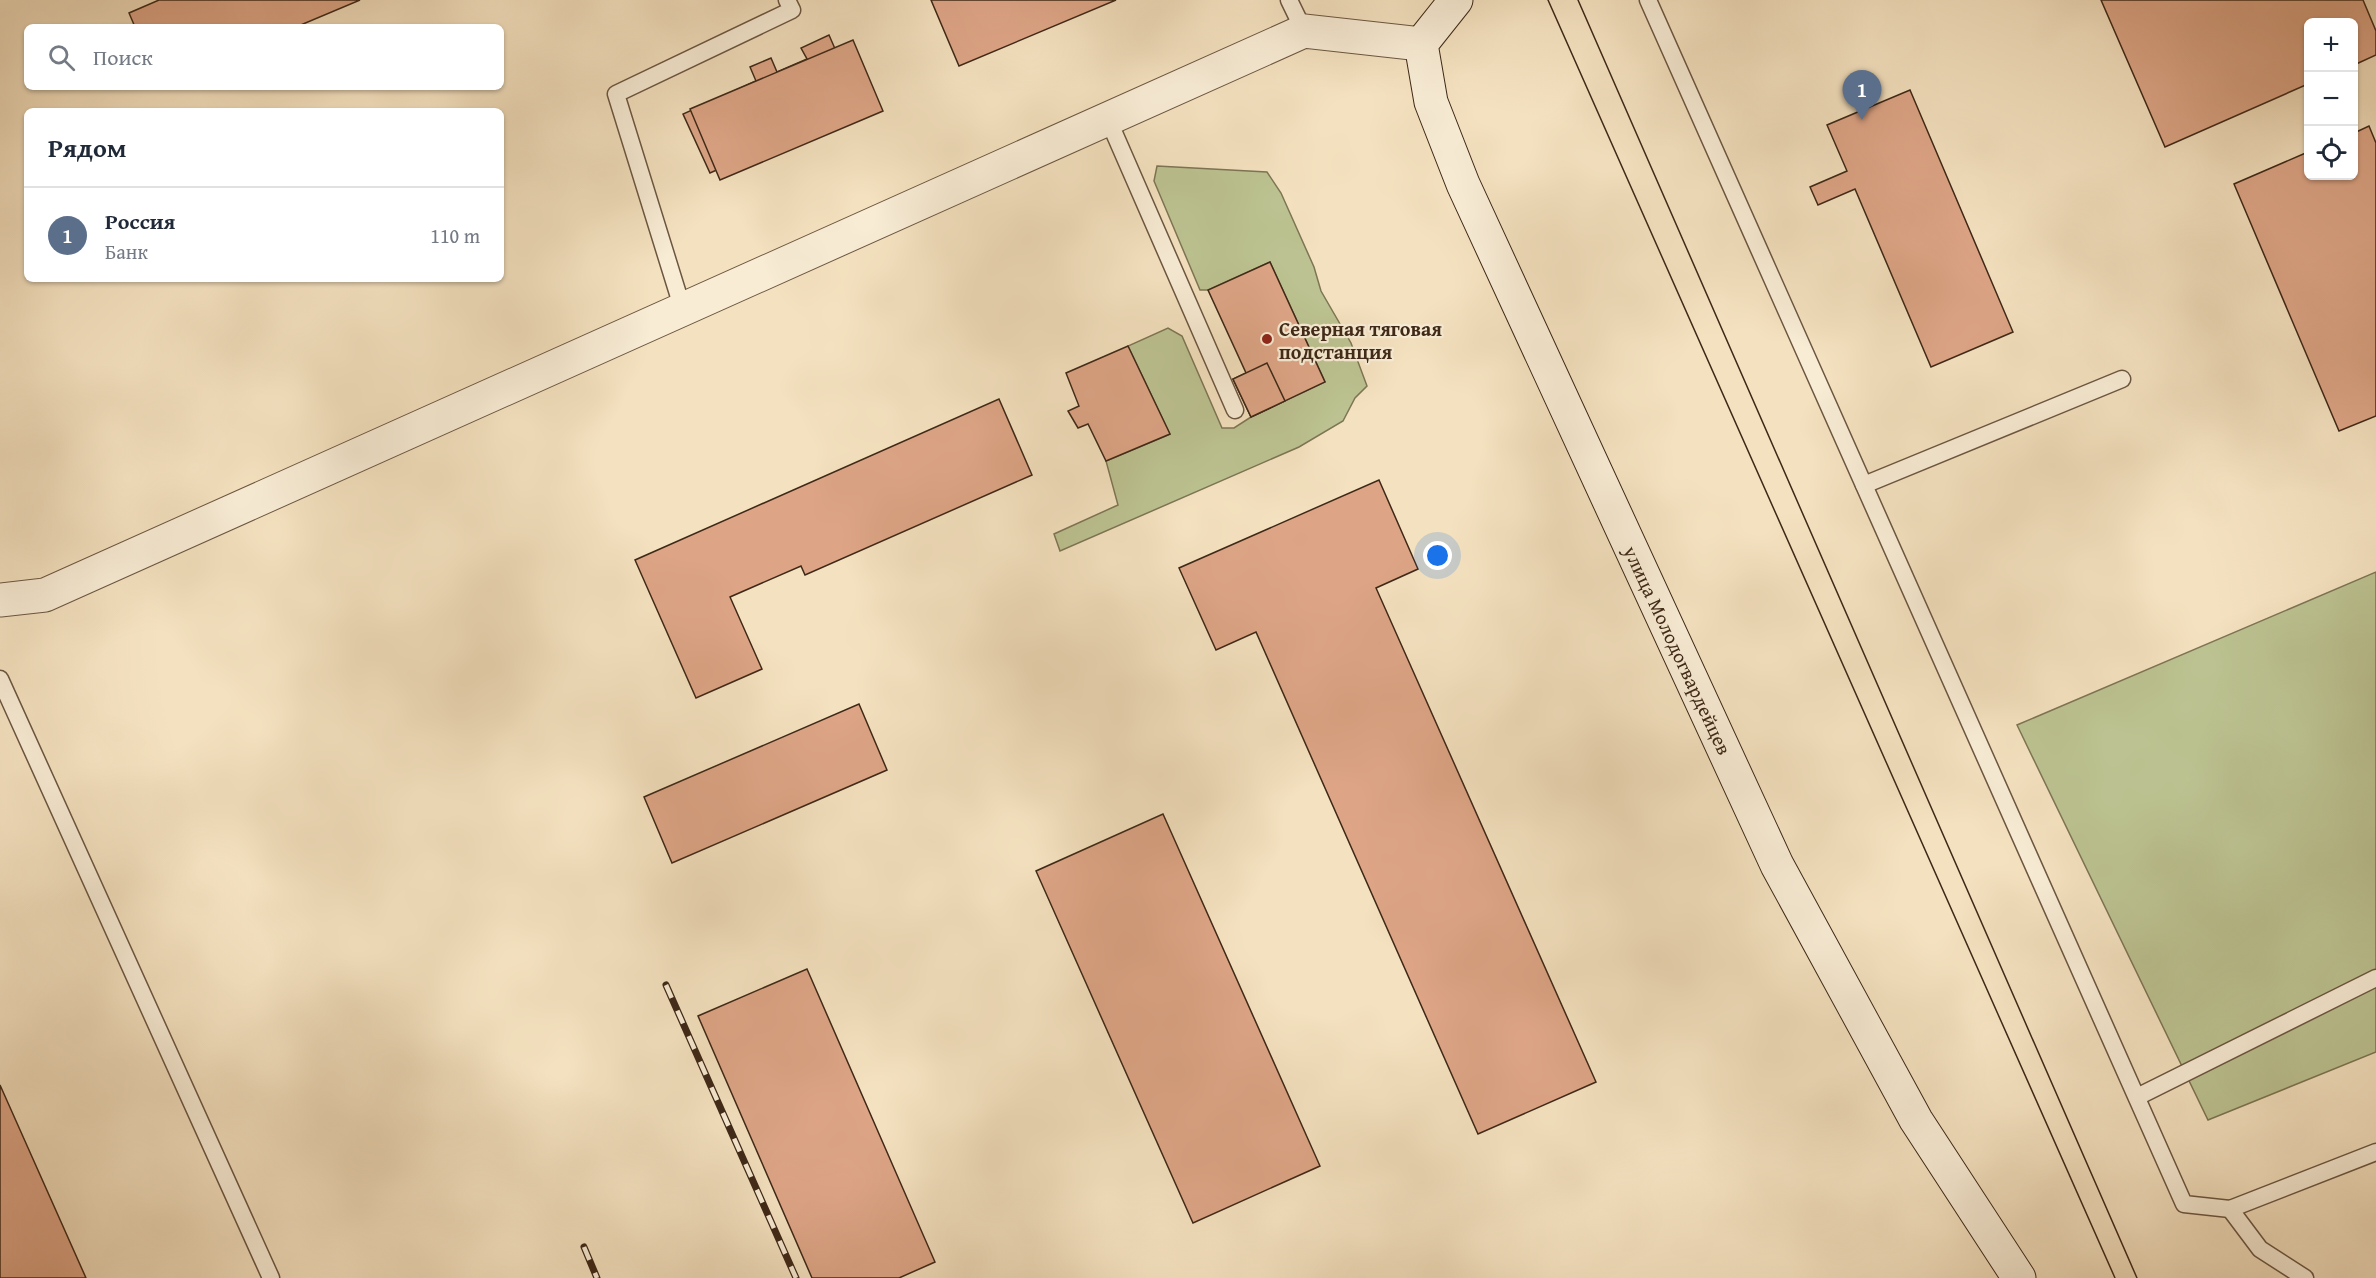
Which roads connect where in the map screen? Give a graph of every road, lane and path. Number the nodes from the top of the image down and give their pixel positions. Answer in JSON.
{"nodes":[{"id":1,"x":787,"y":0,"type":"edge"},
{"id":2,"x":1289,"y":0,"type":"edge"},
{"id":3,"x":1456,"y":0,"type":"edge"},
{"id":4,"x":1648,"y":0,"type":"edge"},
{"id":5,"x":1304,"y":32,"type":"junction"},
{"id":6,"x":1421,"y":44,"type":"junction"},
{"id":7,"x":1108,"y":119,"type":"junction"},
{"id":8,"x":683,"y":310,"type":"junction"},
{"id":9,"x":2122,"y":379,"type":"dead end"},
{"id":10,"x":1235,"y":410,"type":"dead end"},
{"id":11,"x":1864,"y":485,"type":"junction"},
{"id":12,"x":0,"y":600,"type":"edge"},
{"id":13,"x":0,"y":679,"type":"edge"},
{"id":14,"x":2376,"y":978,"type":"edge"},
{"id":15,"x":2137,"y":1097,"type":"junction"},
{"id":16,"x":2376,"y":1152,"type":"edge"},
{"id":17,"x":2230,"y":1209,"type":"junction"},
{"id":18,"x":271,"y":1278,"type":"edge"},
{"id":19,"x":2019,"y":1278,"type":"edge"},
{"id":20,"x":2305,"y":1278,"type":"edge"}],
"edges":[{"from":1,"to":8,"type":"lane"},
{"from":2,"to":5,"type":"lane"},
{"from":3,"to":6,"type":"street"},
{"from":4,"to":11,"type":"lane"},
{"from":5,"to":6,"type":"street"},
{"from":5,"to":7,"type":"street"},
{"from":6,"to":19,"type":"street","name":"улица Молодогвардейцев"},
{"from":7,"to":8,"type":"street"},
{"from":7,"to":10,"type":"lane"},
{"from":8,"to":12,"type":"street"},
{"from":9,"to":11,"type":"lane"},
{"from":11,"to":15,"type":"lane"},
{"from":13,"to":18,"type":"lane"},
{"from":14,"to":15,"type":"lane"},
{"from":15,"to":17,"type":"lane"},
{"from":16,"to":17,"type":"lane"},
{"from":17,"to":20,"type":"lane"}]}
